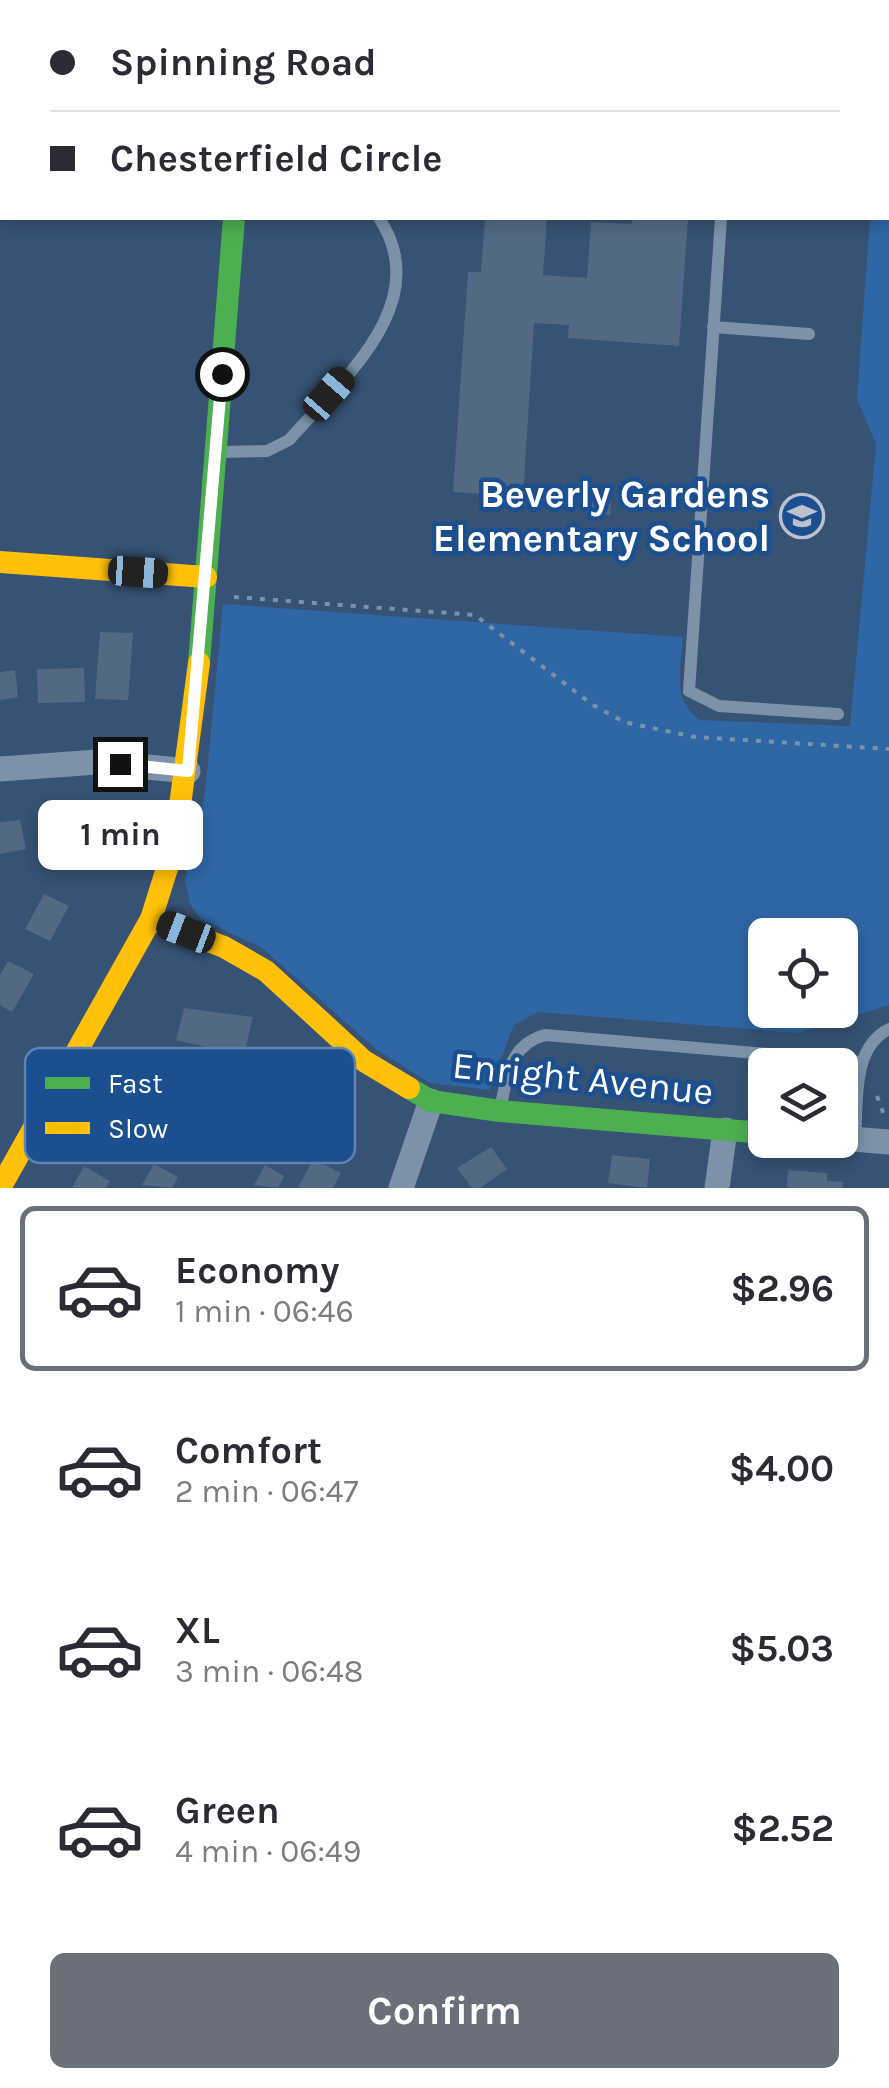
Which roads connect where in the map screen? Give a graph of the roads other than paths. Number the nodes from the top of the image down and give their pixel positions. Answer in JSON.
{"nodes":[{"id":1,"x":234,"y":220,"type":"edge"},
{"id":2,"x":380,"y":220,"type":"edge"},
{"id":3,"x":721,"y":220,"type":"edge"},
{"id":4,"x":714,"y":327,"type":"junction"},
{"id":5,"x":809,"y":334,"type":"dead end"},
{"id":6,"x":216,"y":452,"type":"junction"},
{"id":7,"x":0,"y":562,"type":"edge"},
{"id":8,"x":206,"y":586,"type":"junction"},
{"id":9,"x":838,"y":714,"type":"dead end"},
{"id":10,"x":0,"y":769,"type":"edge"},
{"id":11,"x":188,"y":771,"type":"junction"},
{"id":12,"x":151,"y":919,"type":"junction"},
{"id":13,"x":889,"y":1029,"type":"edge"},
{"id":14,"x":79,"y":1048,"type":"edge"},
{"id":15,"x":350,"y":1048,"type":"edge"},
{"id":16,"x":355,"y":1053,"type":"edge"},
{"id":17,"x":861,"y":1062,"type":"junction"},
{"id":18,"x":858,"y":1078,"type":"edge"},
{"id":19,"x":430,"y":1101,"type":"junction"},
{"id":20,"x":500,"y":1112,"type":"junction"},
{"id":21,"x":725,"y":1130,"type":"junction"},
{"id":22,"x":748,"y":1132,"type":"edge"},
{"id":23,"x":858,"y":1140,"type":"edge"},
{"id":24,"x":889,"y":1142,"type":"edge"},
{"id":25,"x":25,"y":1143,"type":"edge"},
{"id":26,"x":0,"y":1188,"type":"edge"},
{"id":27,"x":401,"y":1188,"type":"edge"},
{"id":28,"x":717,"y":1188,"type":"edge"}],
"edges":[{"from":1,"to":6,"type":"street"},
{"from":2,"to":6,"type":"lane"},
{"from":3,"to":4,"type":"lane"},
{"from":4,"to":5,"type":"lane"},
{"from":4,"to":9,"type":"lane"},
{"from":6,"to":8,"type":"street"},
{"from":7,"to":8,"type":"street"},
{"from":8,"to":11,"type":"street"},
{"from":10,"to":11,"type":"street"},
{"from":11,"to":12,"type":"street"},
{"from":12,"to":14,"type":"street"},
{"from":12,"to":15,"type":"street","name":"Enright Avenue"},
{"from":13,"to":17,"type":"lane"},
{"from":16,"to":19,"type":"street","name":"Enright Avenue"},
{"from":17,"to":18,"type":"lane"},
{"from":17,"to":20,"type":"lane"},
{"from":19,"to":20,"type":"street","name":"Enright Avenue"},
{"from":19,"to":27,"type":"street"},
{"from":20,"to":21,"type":"street","name":"Enright Avenue"},
{"from":21,"to":22,"type":"street","name":"Enright Avenue"},
{"from":21,"to":28,"type":"street"},
{"from":23,"to":24,"type":"street"},
{"from":25,"to":26,"type":"street"}]}
